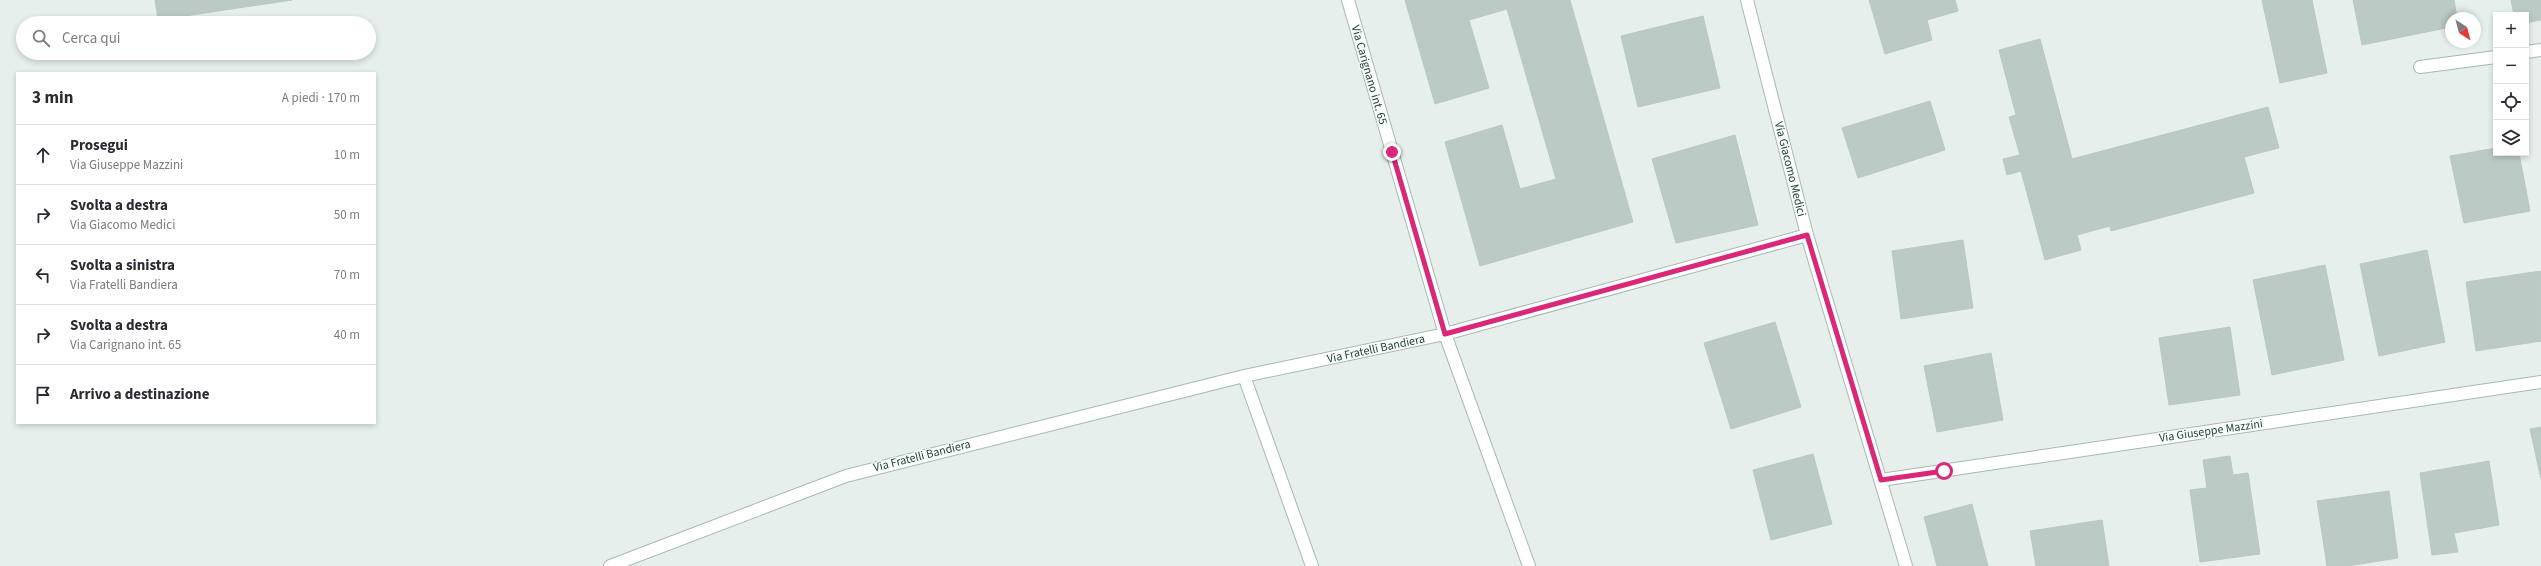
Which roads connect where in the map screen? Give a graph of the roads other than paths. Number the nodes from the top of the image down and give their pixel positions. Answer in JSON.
{"nodes":[{"id":1,"x":1348,"y":0,"type":"edge"},
{"id":2,"x":1747,"y":0,"type":"edge"},
{"id":3,"x":2541,"y":50,"type":"edge"},
{"id":4,"x":2529,"y":52,"type":"edge"},
{"id":5,"x":2493,"y":57,"type":"edge"},
{"id":6,"x":2420,"y":67,"type":"dead end"},
{"id":7,"x":1807,"y":235,"type":"junction"},
{"id":8,"x":1445,"y":334,"type":"junction"},
{"id":9,"x":1244,"y":376,"type":"junction"},
{"id":10,"x":2541,"y":382,"type":"edge"},
{"id":11,"x":1881,"y":480,"type":"junction"},
{"id":12,"x":610,"y":566,"type":"edge"},
{"id":13,"x":1312,"y":566,"type":"edge"},
{"id":14,"x":1529,"y":566,"type":"edge"},
{"id":15,"x":1906,"y":566,"type":"edge"}],
"edges":[{"from":1,"to":8,"type":"street","name":"Via Carignano int. 65"},
{"from":2,"to":7,"type":"street","name":"Via Giacomo Medici"},
{"from":3,"to":4,"type":"street"},
{"from":5,"to":6,"type":"street"},
{"from":7,"to":8,"type":"street","name":"Via Fratelli Bandiera"},
{"from":7,"to":11,"type":"street","name":"Via Giacomo Medici"},
{"from":8,"to":9,"type":"street","name":"Via Fratelli Bandiera"},
{"from":8,"to":14,"type":"street","name":"Via Carignano int. 65"},
{"from":9,"to":12,"type":"street","name":"Via Fratelli Bandiera"},
{"from":9,"to":13,"type":"street"},
{"from":10,"to":11,"type":"street","name":"Via Giuseppe Mazzini"},
{"from":11,"to":15,"type":"street","name":"Via Giacomo Medici"}]}
